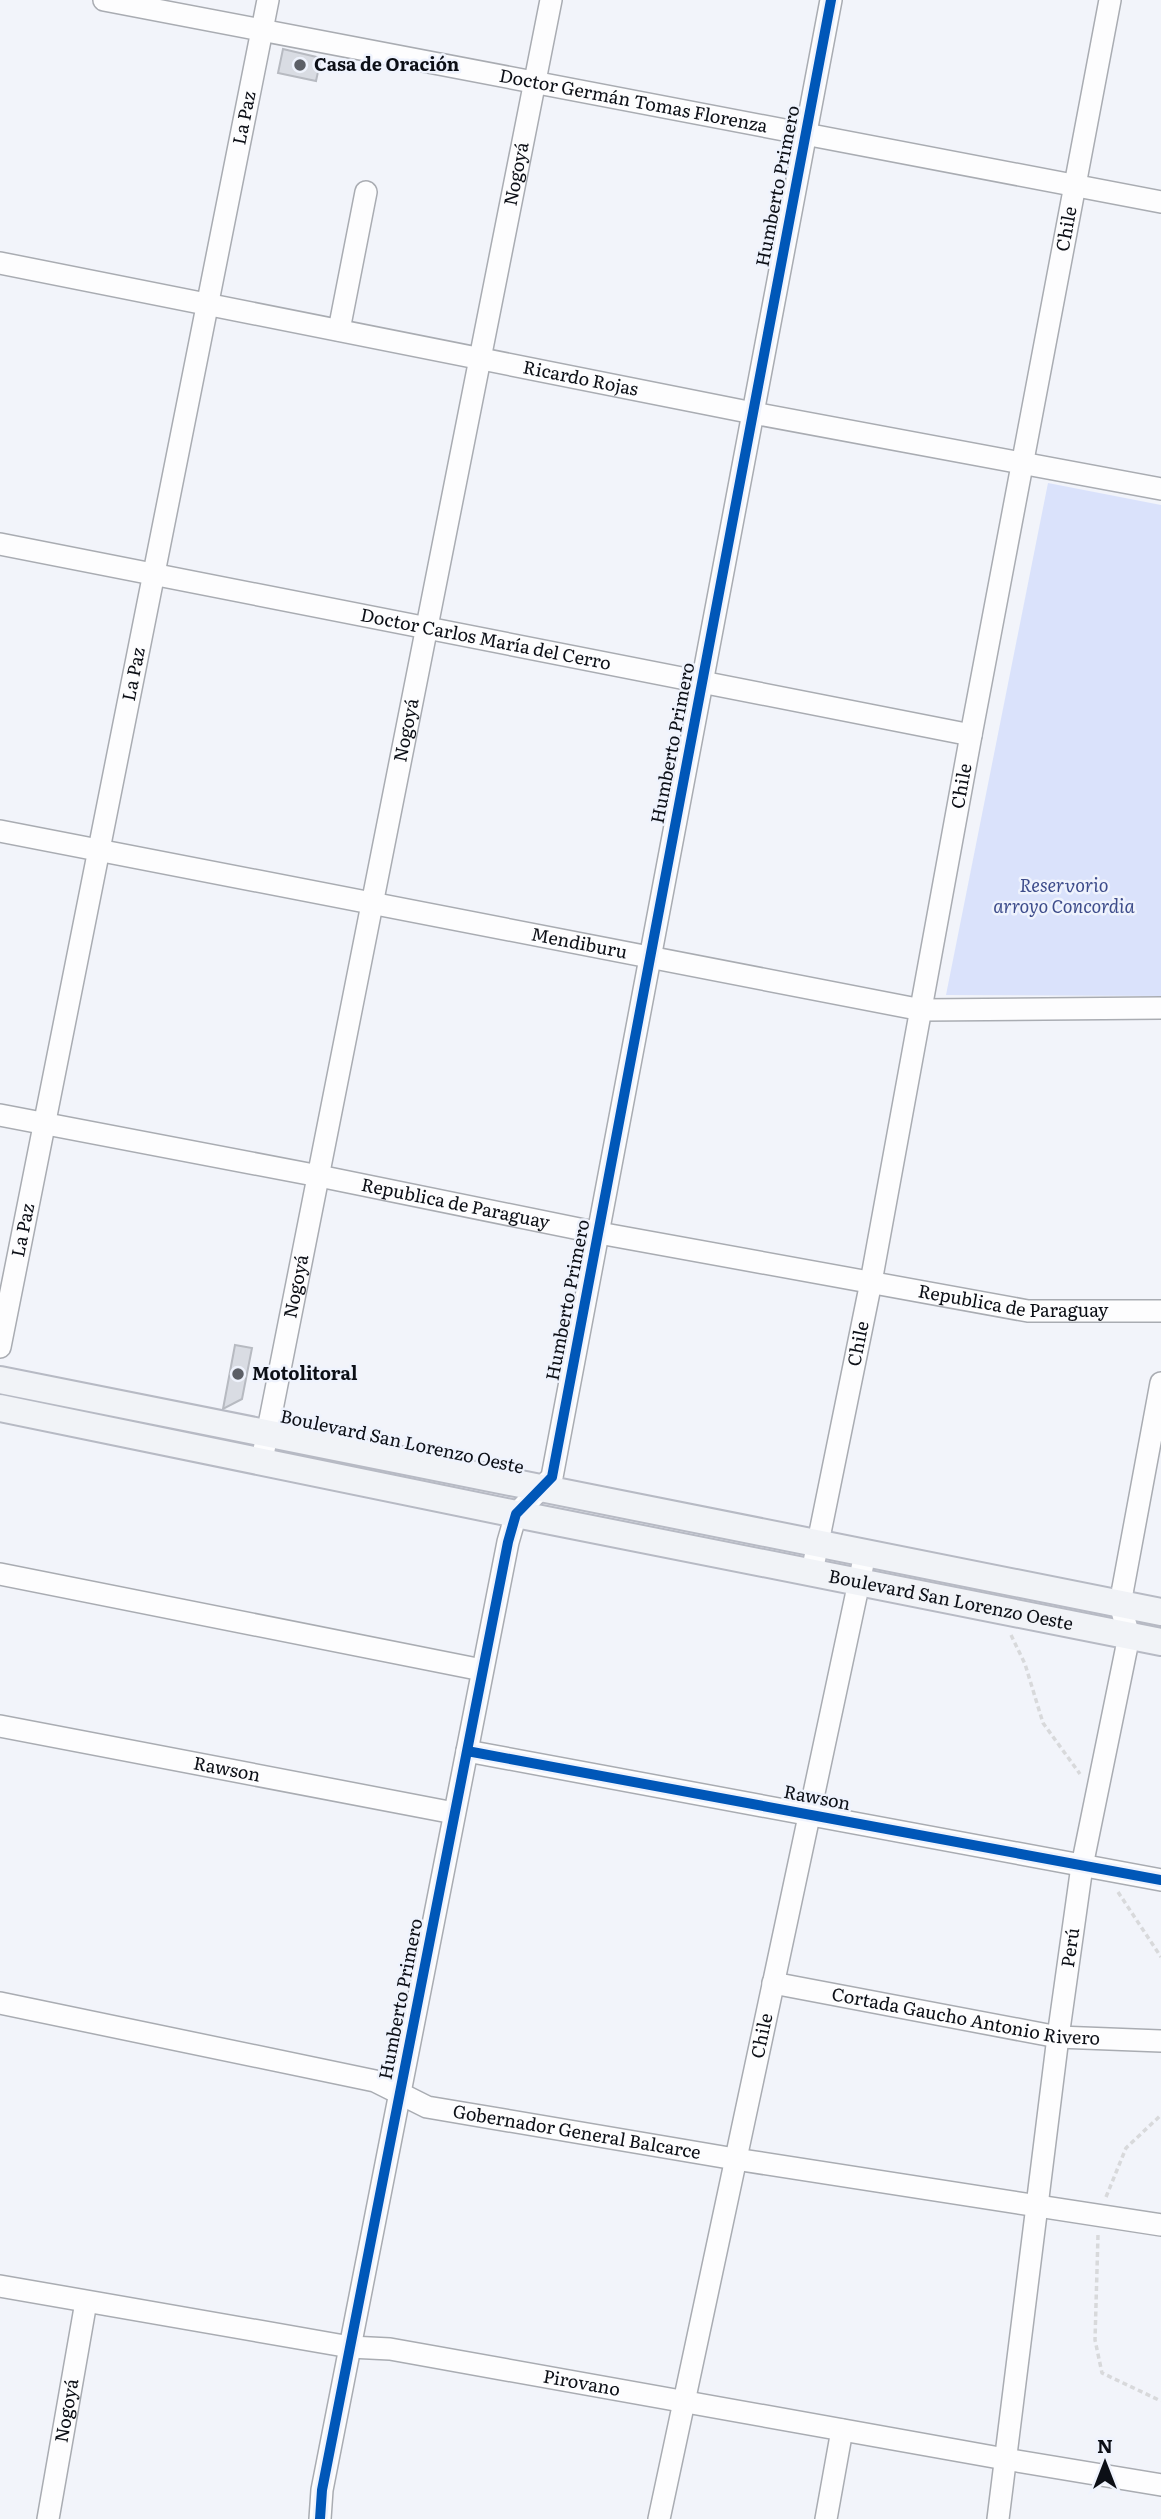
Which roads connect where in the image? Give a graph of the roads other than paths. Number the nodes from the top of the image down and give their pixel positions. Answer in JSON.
{"nodes":[{"id":1,"x":104,"y":0,"type":"edge"},
{"id":2,"x":268,"y":0,"type":"edge"},
{"id":3,"x":551,"y":0,"type":"edge"},
{"id":4,"x":831,"y":0,"type":"edge"},
{"id":5,"x":1110,"y":0,"type":"edge"},
{"id":6,"x":262,"y":30,"type":"junction"},
{"id":7,"x":534,"y":83,"type":"junction"},
{"id":8,"x":805,"y":135,"type":"junction"},
{"id":9,"x":1074,"y":185,"type":"junction"},
{"id":10,"x":366,"y":192,"type":"dead end"},
{"id":11,"x":1161,"y":202,"type":"edge"},
{"id":12,"x":0,"y":263,"type":"edge"},
{"id":13,"x":206,"y":304,"type":"junction"},
{"id":14,"x":339,"y":330,"type":"junction"},
{"id":15,"x":480,"y":358,"type":"junction"},
{"id":16,"x":753,"y":413,"type":"junction"},
{"id":17,"x":1022,"y":463,"type":"junction"},
{"id":18,"x":1161,"y":489,"type":"edge"},
{"id":19,"x":0,"y":544,"type":"edge"},
{"id":20,"x":154,"y":575,"type":"junction"},
{"id":21,"x":427,"y":630,"type":"junction"},
{"id":22,"x":702,"y":683,"type":"junction"},
{"id":23,"x":971,"y":735,"type":"junction"},
{"id":24,"x":0,"y":831,"type":"edge"},
{"id":25,"x":98,"y":849,"type":"junction"},
{"id":26,"x":372,"y":904,"type":"junction"},
{"id":27,"x":649,"y":959,"type":"junction"},
{"id":28,"x":1161,"y":1008,"type":"edge"},
{"id":29,"x":922,"y":1010,"type":"junction"},
{"id":30,"x":0,"y":1115,"type":"edge"},
{"id":31,"x":44,"y":1124,"type":"junction"},
{"id":32,"x":319,"y":1176,"type":"junction"},
{"id":33,"x":599,"y":1233,"type":"junction"},
{"id":34,"x":871,"y":1282,"type":"junction"},
{"id":35,"x":1161,"y":1311,"type":"edge"},
{"id":36,"x":0,"y":1347,"type":"edge"},
{"id":37,"x":0,"y":1380,"type":"edge"},
{"id":38,"x":1161,"y":1383,"type":"edge"},
{"id":39,"x":0,"y":1408,"type":"edge"},
{"id":40,"x":267,"y":1432,"type":"junction"},
{"id":41,"x":262,"y":1460,"type":"junction"},
{"id":42,"x":542,"y":1489,"type":"junction"},
{"id":43,"x":516,"y":1514,"type":"junction"},
{"id":44,"x":818,"y":1545,"type":"junction"},
{"id":45,"x":865,"y":1554,"type":"junction"},
{"id":46,"x":812,"y":1572,"type":"junction"},
{"id":47,"x":0,"y":1574,"type":"edge"},
{"id":48,"x":859,"y":1583,"type":"junction"},
{"id":49,"x":1120,"y":1604,"type":"junction"},
{"id":50,"x":1161,"y":1612,"type":"edge"},
{"id":51,"x":1129,"y":1636,"type":"junction"},
{"id":52,"x":1161,"y":1642,"type":"edge"},
{"id":53,"x":482,"y":1670,"type":"junction"},
{"id":54,"x":0,"y":1726,"type":"edge"},
{"id":55,"x":467,"y":1751,"type":"junction"},
{"id":56,"x":454,"y":1813,"type":"junction"},
{"id":57,"x":808,"y":1814,"type":"junction"},
{"id":58,"x":1082,"y":1866,"type":"junction"},
{"id":59,"x":1161,"y":1880,"type":"edge"},
{"id":60,"x":773,"y":1983,"type":"junction"},
{"id":61,"x":0,"y":2003,"type":"edge"},
{"id":62,"x":1058,"y":2038,"type":"junction"},
{"id":63,"x":1161,"y":2040,"type":"edge"},
{"id":64,"x":401,"y":2094,"type":"junction"},
{"id":65,"x":735,"y":2159,"type":"junction"},
{"id":66,"x":1037,"y":2206,"type":"junction"},
{"id":67,"x":1161,"y":2225,"type":"edge"},
{"id":68,"x":0,"y":2286,"type":"edge"},
{"id":69,"x":86,"y":2302,"type":"junction"},
{"id":70,"x":350,"y":2347,"type":"junction"},
{"id":71,"x":684,"y":2401,"type":"junction"},
{"id":72,"x":842,"y":2430,"type":"junction"},
{"id":73,"x":1005,"y":2459,"type":"junction"},
{"id":74,"x":1161,"y":2485,"type":"edge"},
{"id":75,"x":322,"y":2490,"type":"junction"},
{"id":76,"x":48,"y":2519,"type":"edge"},
{"id":77,"x":312,"y":2519,"type":"edge"},
{"id":78,"x":320,"y":2519,"type":"edge"},
{"id":79,"x":659,"y":2519,"type":"edge"},
{"id":80,"x":826,"y":2519,"type":"edge"},
{"id":81,"x":998,"y":2519,"type":"edge"}],
"edges":[{"from":1,"to":6,"type":"street","name":"Doctor Germán Tomas Florenza"},
{"from":2,"to":6,"type":"street","name":"La Paz"},
{"from":3,"to":7,"type":"street","name":"Nogoyá"},
{"from":4,"to":8,"type":"street","name":"Humberto Primero"},
{"from":5,"to":9,"type":"street","name":"Chile"},
{"from":6,"to":7,"type":"street","name":"Doctor Germán Tomas Florenza"},
{"from":6,"to":13,"type":"street","name":"La Paz"},
{"from":7,"to":8,"type":"street","name":"Doctor Germán Tomas Florenza"},
{"from":7,"to":15,"type":"street","name":"Nogoyá"},
{"from":8,"to":9,"type":"street","name":"Doctor Germán Tomas Florenza"},
{"from":8,"to":16,"type":"street","name":"Humberto Primero"},
{"from":9,"to":11,"type":"street","name":"Doctor Germán Tomas Florenza"},
{"from":9,"to":17,"type":"street","name":"Chile"},
{"from":10,"to":14,"type":"street"},
{"from":12,"to":13,"type":"street","name":"Ricardo Rojas"},
{"from":13,"to":14,"type":"street","name":"Ricardo Rojas"},
{"from":13,"to":20,"type":"street","name":"La Paz"},
{"from":14,"to":15,"type":"street","name":"Ricardo Rojas"},
{"from":15,"to":16,"type":"street","name":"Ricardo Rojas"},
{"from":15,"to":21,"type":"street","name":"Nogoyá"},
{"from":16,"to":17,"type":"street","name":"Ricardo Rojas"},
{"from":16,"to":22,"type":"street","name":"Humberto Primero"},
{"from":17,"to":18,"type":"street","name":"Ricardo Rojas"},
{"from":17,"to":23,"type":"street","name":"Chile"},
{"from":19,"to":20,"type":"street","name":"Doctor Carlos María del Cerro"},
{"from":20,"to":21,"type":"street","name":"Doctor Carlos María del Cerro"},
{"from":20,"to":25,"type":"street","name":"La Paz"},
{"from":21,"to":22,"type":"street","name":"Doctor Carlos María del Cerro"},
{"from":21,"to":26,"type":"street","name":"Nogoyá"},
{"from":22,"to":23,"type":"street","name":"Doctor Carlos María del Cerro"},
{"from":22,"to":27,"type":"street","name":"Humberto Primero"},
{"from":23,"to":29,"type":"street","name":"Chile"},
{"from":24,"to":25,"type":"street","name":"Mendiburu"},
{"from":25,"to":26,"type":"street","name":"Mendiburu"},
{"from":25,"to":31,"type":"street","name":"La Paz"},
{"from":26,"to":27,"type":"street","name":"Mendiburu"},
{"from":26,"to":32,"type":"street","name":"Nogoyá"},
{"from":27,"to":29,"type":"street","name":"Mendiburu"},
{"from":27,"to":33,"type":"street","name":"Humberto Primero"},
{"from":28,"to":29,"type":"street","name":"Mendiburu"},
{"from":29,"to":34,"type":"street","name":"Chile"},
{"from":30,"to":31,"type":"street","name":"Republica de Paraguay"},
{"from":31,"to":32,"type":"street","name":"Republica de Paraguay"},
{"from":31,"to":36,"type":"street","name":"La Paz"},
{"from":32,"to":33,"type":"street","name":"Republica de Paraguay"},
{"from":32,"to":40,"type":"street","name":"Nogoyá"},
{"from":33,"to":34,"type":"street","name":"Republica de Paraguay"},
{"from":33,"to":42,"type":"street","name":"Humberto Primero"},
{"from":34,"to":35,"type":"street","name":"Republica de Paraguay"},
{"from":34,"to":44,"type":"street","name":"Chile"},
{"from":37,"to":40,"type":"main road","name":"Boulevard San Lorenzo Oeste"},
{"from":38,"to":49,"type":"street","name":"Perú"},
{"from":39,"to":41,"type":"main road","name":"Boulevard San Lorenzo Oeste"},
{"from":40,"to":41,"type":"street","name":"Nogoyá"},
{"from":40,"to":42,"type":"main road","name":"Boulevard San Lorenzo Oeste"},
{"from":41,"to":43,"type":"main road","name":"Boulevard San Lorenzo Oeste"},
{"from":42,"to":43,"type":"street"},
{"from":42,"to":44,"type":"main road","name":"Boulevard San Lorenzo Oeste"},
{"from":43,"to":46,"type":"main road","name":"Boulevard San Lorenzo Oeste"},
{"from":43,"to":53,"type":"street","name":"Humberto Primero"},
{"from":44,"to":45,"type":"main road","name":"Boulevard San Lorenzo Oeste"},
{"from":44,"to":46,"type":"street","name":"Chile"},
{"from":45,"to":48,"type":"street","name":"Chile"},
{"from":45,"to":49,"type":"main road","name":"Boulevard San Lorenzo Oeste"},
{"from":46,"to":48,"type":"main road","name":"Boulevard San Lorenzo Oeste"},
{"from":47,"to":53,"type":"street"},
{"from":48,"to":51,"type":"main road","name":"Boulevard San Lorenzo Oeste"},
{"from":48,"to":57,"type":"street","name":"Chile"},
{"from":49,"to":50,"type":"main road","name":"Boulevard San Lorenzo Oeste"},
{"from":49,"to":51,"type":"street","name":"Perú"},
{"from":51,"to":52,"type":"main road","name":"Boulevard San Lorenzo Oeste"},
{"from":51,"to":58,"type":"street","name":"Perú"},
{"from":53,"to":55,"type":"street","name":"Humberto Primero"},
{"from":54,"to":56,"type":"street","name":"Rawson"},
{"from":55,"to":56,"type":"street","name":"Humberto Primero"},
{"from":55,"to":57,"type":"street","name":"Rawson"},
{"from":56,"to":64,"type":"street","name":"Humberto Primero"},
{"from":57,"to":58,"type":"street","name":"Rawson"},
{"from":57,"to":60,"type":"street","name":"Chile"},
{"from":58,"to":59,"type":"street","name":"Rawson"},
{"from":58,"to":62,"type":"street","name":"Perú"},
{"from":60,"to":62,"type":"street","name":"Cortada Gaucho Antonio Rivero"},
{"from":60,"to":65,"type":"street","name":"Chile"},
{"from":61,"to":64,"type":"street","name":"Gobernador General Balcarce"},
{"from":62,"to":63,"type":"street","name":"Cortada Gaucho Antonio Rivero"},
{"from":62,"to":66,"type":"street","name":"Perú"},
{"from":64,"to":65,"type":"street","name":"Gobernador General Balcarce"},
{"from":64,"to":70,"type":"street","name":"Humberto Primero"},
{"from":65,"to":66,"type":"street","name":"Gobernador General Balcarce"},
{"from":65,"to":71,"type":"street","name":"Chile"},
{"from":66,"to":67,"type":"street","name":"Gobernador General Balcarce"},
{"from":66,"to":73,"type":"street","name":"Perú"},
{"from":68,"to":69,"type":"street","name":"Pirovano"},
{"from":69,"to":70,"type":"street","name":"Pirovano"},
{"from":69,"to":76,"type":"street","name":"Nogoyá"},
{"from":70,"to":71,"type":"street","name":"Pirovano"},
{"from":70,"to":75,"type":"street","name":"Humberto Primero"},
{"from":71,"to":72,"type":"street","name":"Pirovano"},
{"from":71,"to":79,"type":"street","name":"Chile"},
{"from":72,"to":73,"type":"street","name":"Pirovano"},
{"from":72,"to":80,"type":"street"},
{"from":73,"to":74,"type":"street","name":"Pirovano"},
{"from":73,"to":81,"type":"street","name":"Perú"},
{"from":75,"to":77,"type":"street"},
{"from":75,"to":78,"type":"street"}]}
